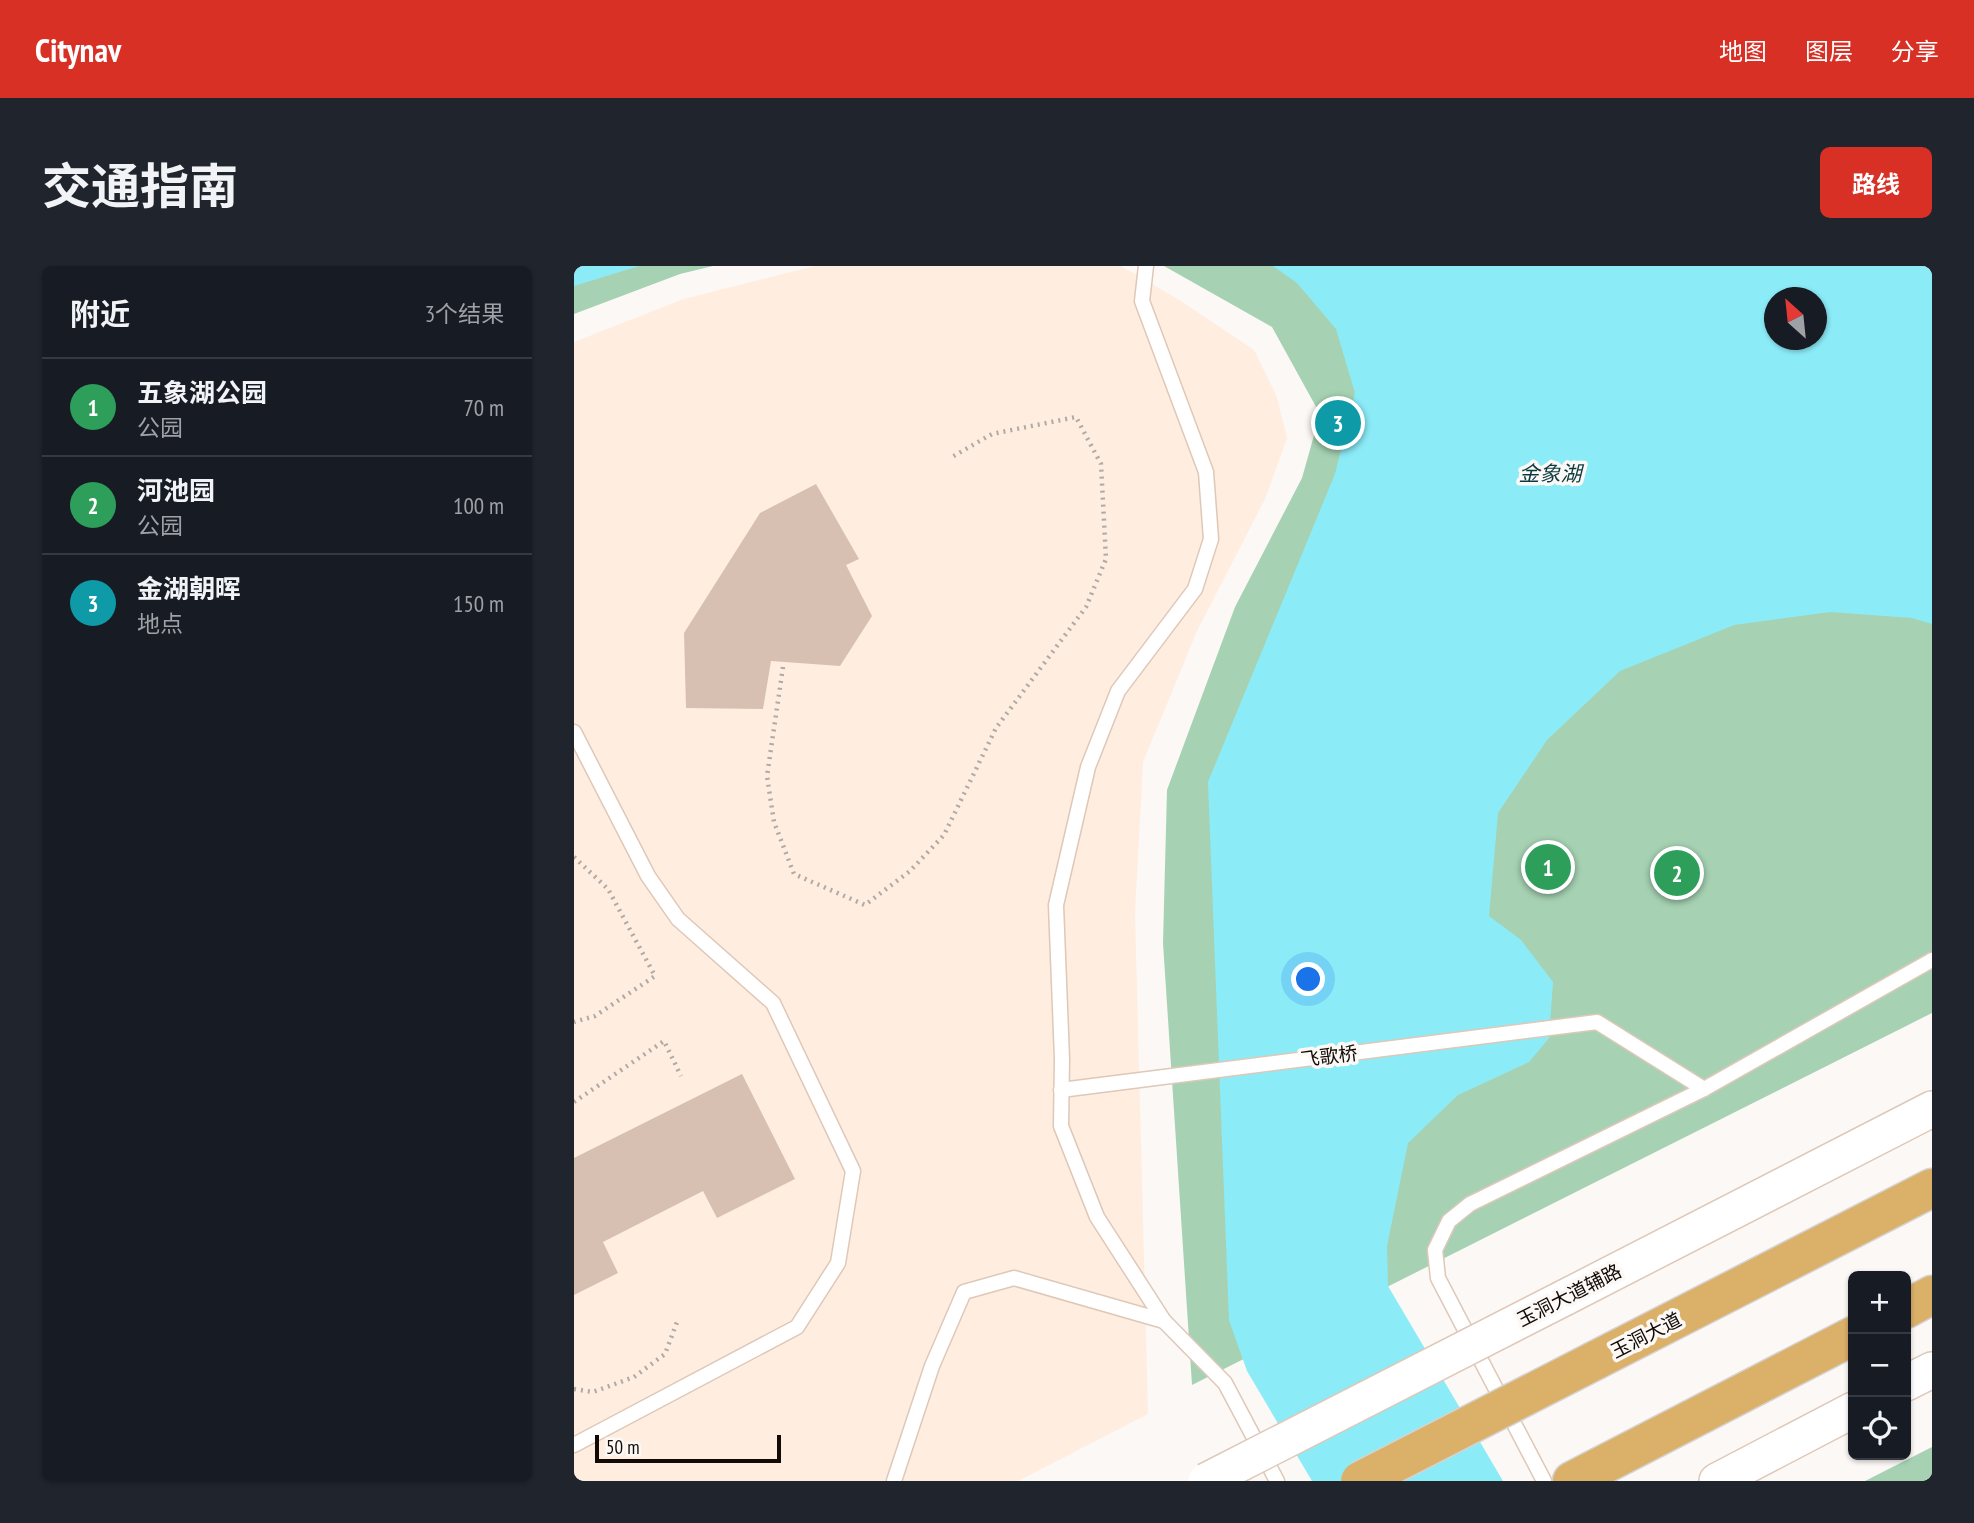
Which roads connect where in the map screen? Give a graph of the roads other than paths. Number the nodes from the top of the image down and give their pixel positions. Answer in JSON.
{"nodes":[{"id":1,"x":1146,"y":266,"type":"edge"},
{"id":2,"x":574,"y":732,"type":"edge"},
{"id":3,"x":1932,"y":960,"type":"edge"},
{"id":4,"x":1704,"y":1089,"type":"junction"},
{"id":5,"x":1061,"y":1090,"type":"junction"},
{"id":6,"x":1932,"y":1109,"type":"edge"},
{"id":7,"x":1932,"y":1188,"type":"edge"},
{"id":8,"x":1932,"y":1295,"type":"edge"},
{"id":9,"x":1911,"y":1306,"type":"edge"},
{"id":10,"x":1164,"y":1321,"type":"junction"},
{"id":11,"x":1848,"y":1339,"type":"edge"},
{"id":12,"x":1932,"y":1370,"type":"edge"},
{"id":13,"x":1911,"y":1380,"type":"edge"},
{"id":14,"x":1848,"y":1413,"type":"edge"},
{"id":15,"x":574,"y":1446,"type":"edge"},
{"id":16,"x":894,"y":1481,"type":"edge"},
{"id":17,"x":1206,"y":1481,"type":"edge"},
{"id":18,"x":1277,"y":1481,"type":"edge"},
{"id":19,"x":1360,"y":1481,"type":"edge"},
{"id":20,"x":1544,"y":1481,"type":"edge"},
{"id":21,"x":1572,"y":1481,"type":"edge"},
{"id":22,"x":1717,"y":1481,"type":"edge"}],
"edges":[{"from":1,"to":5,"type":"lane"},
{"from":2,"to":15,"type":"lane"},
{"from":3,"to":4,"type":"lane"},
{"from":4,"to":5,"type":"lane","name":"飞歌桥"},
{"from":4,"to":20,"type":"lane"},
{"from":5,"to":10,"type":"lane"},
{"from":6,"to":17,"type":"street","name":"玉洞大道辅路","bridge":true},
{"from":7,"to":19,"type":"main road","name":"玉洞大道","bridge":true},
{"from":8,"to":9,"type":"main road"},
{"from":10,"to":16,"type":"lane"},
{"from":10,"to":18,"type":"lane"},
{"from":11,"to":21,"type":"main road"},
{"from":12,"to":13,"type":"street"},
{"from":14,"to":22,"type":"street"}]}
